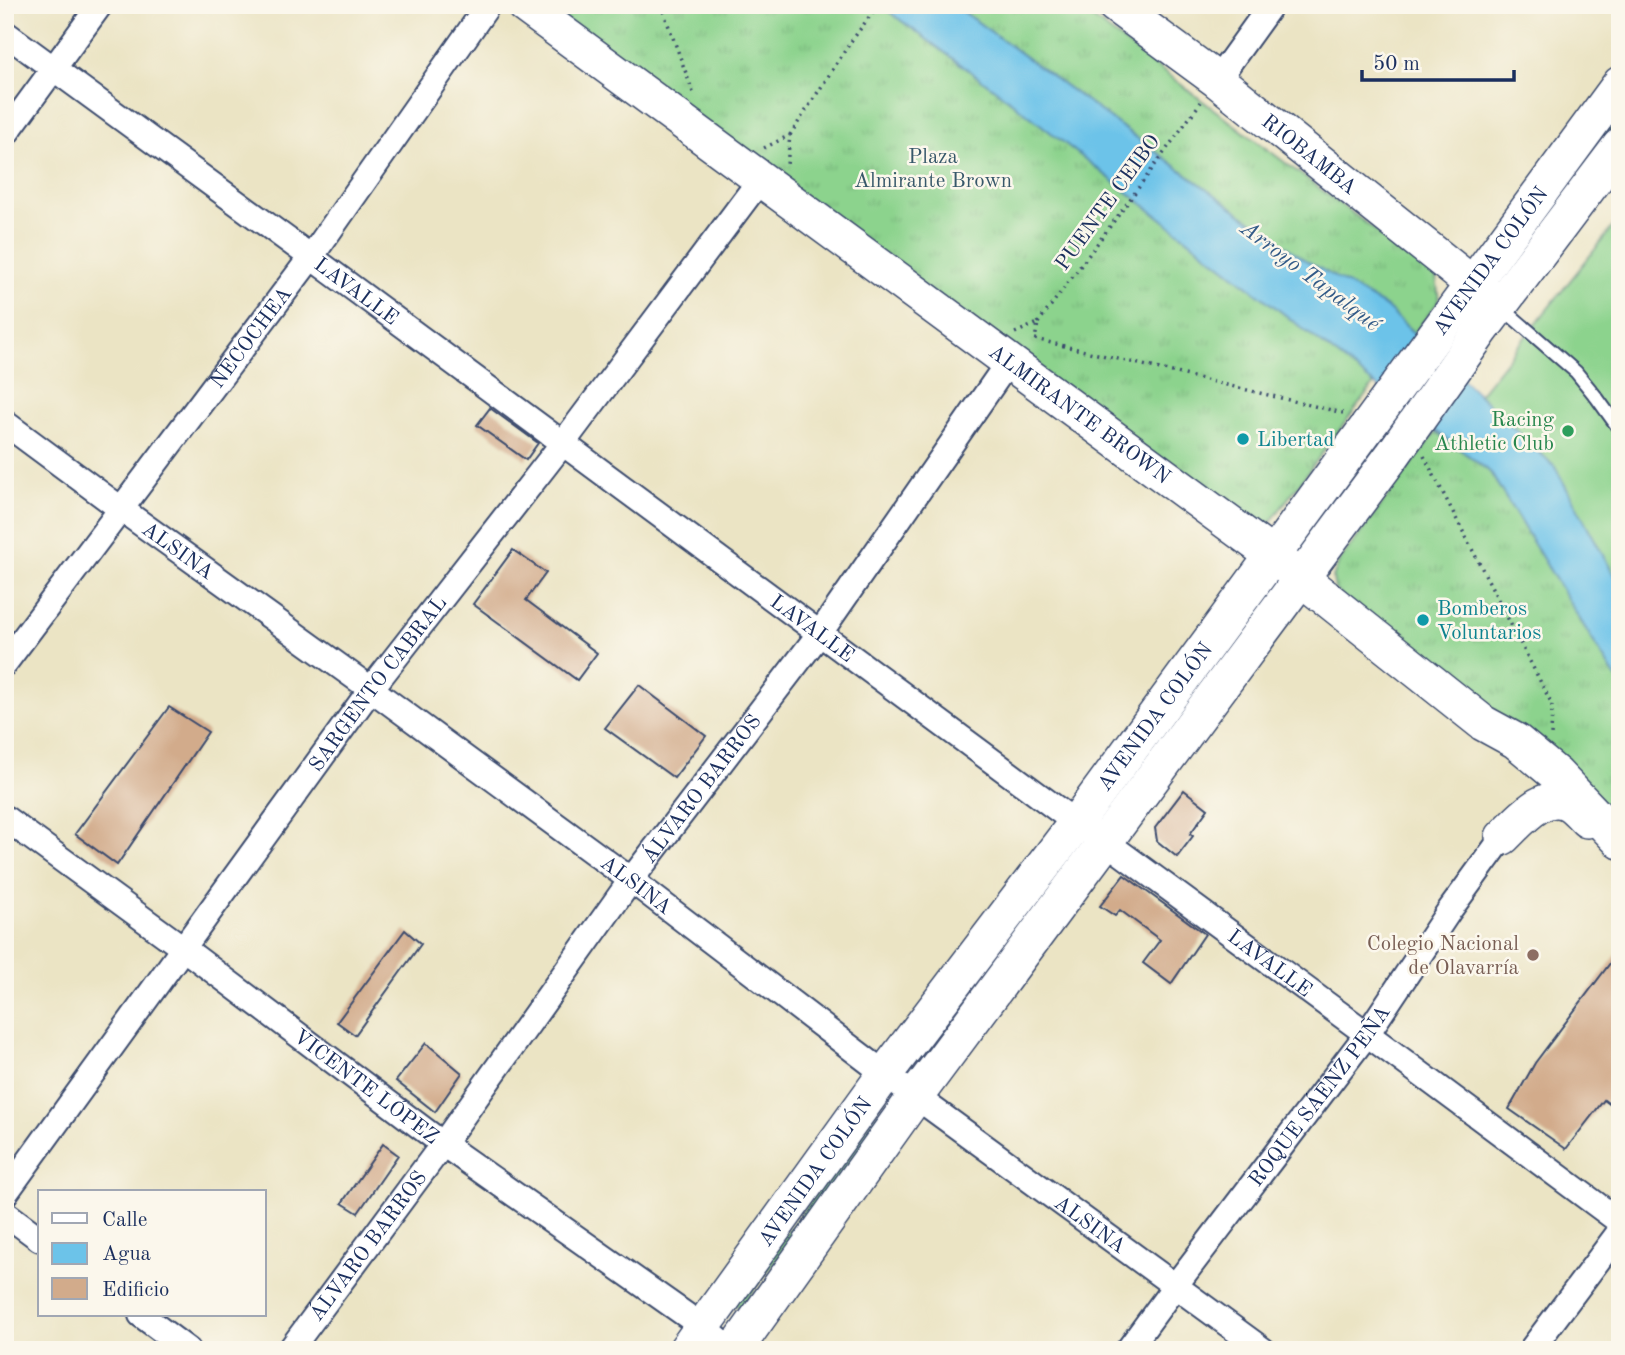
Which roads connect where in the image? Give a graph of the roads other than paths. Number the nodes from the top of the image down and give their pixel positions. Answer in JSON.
{"nodes":[{"id":1,"x":100,"y":5,"type":"edge"},
{"id":2,"x":488,"y":5,"type":"edge"},
{"id":3,"x":524,"y":5,"type":"edge"},
{"id":4,"x":1115,"y":5,"type":"edge"},
{"id":5,"x":1271,"y":5,"type":"edge"},
{"id":6,"x":5,"y":33,"type":"edge"},
{"id":7,"x":54,"y":69,"type":"junction"},
{"id":8,"x":1620,"y":84,"type":"edge"},
{"id":9,"x":1209,"y":90,"type":"junction"},
{"id":10,"x":5,"y":135,"type":"edge"},
{"id":11,"x":1620,"y":146,"type":"edge"},
{"id":12,"x":768,"y":168,"type":"junction"},
{"id":13,"x":312,"y":257,"type":"junction"},
{"id":14,"x":1500,"y":306,"type":"junction"},
{"id":15,"x":1468,"y":310,"type":"junction"},
{"id":16,"x":1022,"y":350,"type":"junction"},
{"id":17,"x":5,"y":423,"type":"edge"},
{"id":18,"x":1620,"y":430,"type":"edge"},
{"id":19,"x":563,"y":443,"type":"junction"},
{"id":20,"x":121,"y":509,"type":"junction"},
{"id":21,"x":1272,"y":555,"type":"junction"},
{"id":22,"x":1302,"y":578,"type":"junction"},
{"id":23,"x":820,"y":633,"type":"junction"},
{"id":24,"x":5,"y":663,"type":"edge"},
{"id":25,"x":371,"y":689,"type":"junction"},
{"id":26,"x":1483,"y":723,"type":"junction"},
{"id":27,"x":5,"y":818,"type":"edge"},
{"id":28,"x":1076,"y":822,"type":"junction"},
{"id":29,"x":1503,"y":837,"type":"junction"},
{"id":30,"x":1106,"y":842,"type":"junction"},
{"id":31,"x":1620,"y":842,"type":"edge"},
{"id":32,"x":631,"y":880,"type":"junction"},
{"id":33,"x":183,"y":948,"type":"junction"},
{"id":34,"x":1367,"y":1034,"type":"junction"},
{"id":35,"x":885,"y":1073,"type":"junction"},
{"id":36,"x":916,"y":1096,"type":"junction"},
{"id":37,"x":443,"y":1144,"type":"junction"},
{"id":38,"x":5,"y":1194,"type":"edge"},
{"id":39,"x":5,"y":1213,"type":"edge"},
{"id":40,"x":1620,"y":1223,"type":"edge"},
{"id":41,"x":1620,"y":1231,"type":"edge"},
{"id":42,"x":38,"y":1238,"type":"edge"},
{"id":43,"x":1175,"y":1286,"type":"junction"},
{"id":44,"x":142,"y":1316,"type":"edge"},
{"id":45,"x":694,"y":1338,"type":"edge"},
{"id":46,"x":188,"y":1350,"type":"edge"},
{"id":47,"x":290,"y":1350,"type":"edge"},
{"id":48,"x":733,"y":1350,"type":"edge"},
{"id":49,"x":1128,"y":1350,"type":"edge"},
{"id":50,"x":1263,"y":1350,"type":"edge"},
{"id":51,"x":1531,"y":1350,"type":"edge"}],
"edges":[{"from":1,"to":7,"type":"street"},
{"from":2,"to":13,"type":"street","name":"NECOCHEA"},
{"from":3,"to":12,"type":"main road","name":"ALMIRANTE BROWN"},
{"from":4,"to":9,"type":"main road","name":"RIOBAMBA"},
{"from":5,"to":9,"type":"street"},
{"from":6,"to":7,"type":"street","name":"LAVALLE"},
{"from":7,"to":10,"type":"street"},
{"from":7,"to":13,"type":"street","name":"LAVALLE"},
{"from":8,"to":15,"type":"main road","name":"AVENIDA COLÓN"},
{"from":9,"to":15,"type":"main road","name":"RIOBAMBA"},
{"from":11,"to":14,"type":"main road","name":"AVENIDA COLÓN"},
{"from":12,"to":16,"type":"main road","name":"ALMIRANTE BROWN"},
{"from":12,"to":19,"type":"street","name":"SARGENTO CABRAL"},
{"from":13,"to":19,"type":"street","name":"LAVALLE"},
{"from":13,"to":20,"type":"street","name":"NECOCHEA"},
{"from":14,"to":15,"type":"main road","name":"AVENIDA COLÓN"},
{"from":14,"to":18,"type":"lane"},
{"from":15,"to":21,"type":"main road","name":"AVENIDA COLÓN"},
{"from":15,"to":22,"type":"main road","name":"AVENIDA COLÓN"},
{"from":16,"to":21,"type":"main road","name":"ALMIRANTE BROWN"},
{"from":16,"to":23,"type":"street","name":"ÁLVARO BARROS"},
{"from":17,"to":20,"type":"street","name":"ALSINA"},
{"from":19,"to":23,"type":"street","name":"LAVALLE"},
{"from":19,"to":25,"type":"street","name":"SARGENTO CABRAL"},
{"from":20,"to":24,"type":"street","name":"NECOCHEA"},
{"from":20,"to":25,"type":"street","name":"ALSINA"},
{"from":21,"to":22,"type":"main road","name":"ALMIRANTE BROWN"},
{"from":21,"to":28,"type":"main road","name":"AVENIDA COLÓN"},
{"from":22,"to":26,"type":"main road","name":"ALMIRANTE BROWN"},
{"from":22,"to":30,"type":"main road","name":"AVENIDA COLÓN"},
{"from":23,"to":28,"type":"street","name":"LAVALLE"},
{"from":23,"to":32,"type":"street","name":"ÁLVARO BARROS"},
{"from":25,"to":32,"type":"street","name":"ALSINA"},
{"from":25,"to":33,"type":"street","name":"SARGENTO CABRAL"},
{"from":26,"to":29,"type":"main road"},
{"from":26,"to":31,"type":"main road","name":"ALMIRANTE BROWN"},
{"from":27,"to":33,"type":"street","name":"VICENTE LÓPEZ"},
{"from":28,"to":30,"type":"street","name":"LAVALLE"},
{"from":28,"to":35,"type":"main road","name":"AVENIDA COLÓN"},
{"from":29,"to":31,"type":"main road"},
{"from":29,"to":34,"type":"street","name":"ROQUE SÁENZ PEÑA"},
{"from":30,"to":34,"type":"street","name":"LAVALLE"},
{"from":30,"to":36,"type":"main road","name":"AVENIDA COLÓN"},
{"from":32,"to":35,"type":"street","name":"ALSINA"},
{"from":32,"to":37,"type":"street","name":"ÁLVARO BARROS"},
{"from":33,"to":37,"type":"street","name":"VICENTE LÓPEZ"},
{"from":33,"to":38,"type":"street","name":"SARGENTO CABRAL"},
{"from":34,"to":40,"type":"street","name":"LAVALLE"},
{"from":34,"to":43,"type":"street","name":"ROQUE SÁENZ PEÑA"},
{"from":35,"to":36,"type":"street","name":"ALSINA"},
{"from":35,"to":45,"type":"main road","name":"AVENIDA COLÓN"},
{"from":36,"to":43,"type":"street","name":"ALSINA"},
{"from":36,"to":48,"type":"main road","name":"AVENIDA COLÓN"},
{"from":37,"to":45,"type":"street","name":"VICENTE LÓPEZ"},
{"from":37,"to":47,"type":"street","name":"ÁLVARO BARROS"},
{"from":39,"to":42,"type":"street"},
{"from":41,"to":51,"type":"street"},
{"from":43,"to":49,"type":"street","name":"ROQUE SÁENZ PEÑA"},
{"from":43,"to":50,"type":"street","name":"ALSINA"},
{"from":44,"to":46,"type":"street"},
{"from":45,"to":48,"type":"street","name":"VICENTE LÓPEZ"}]}
